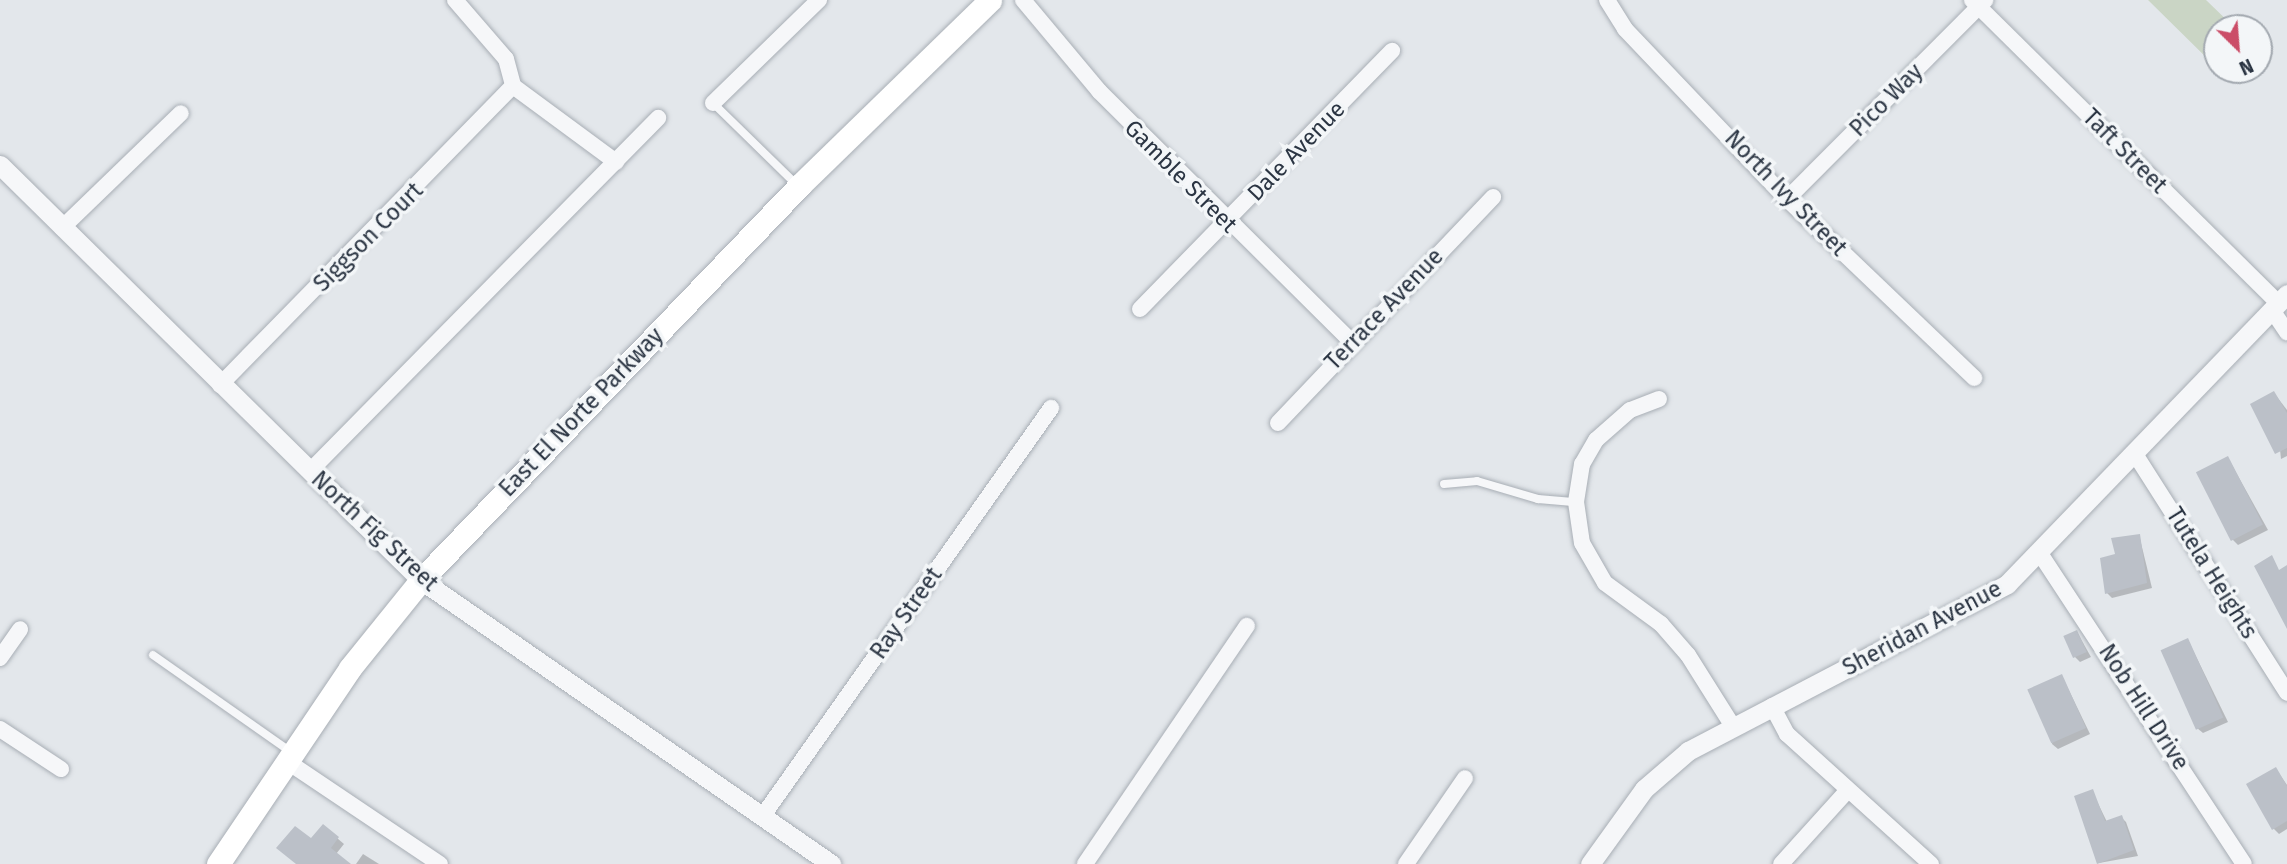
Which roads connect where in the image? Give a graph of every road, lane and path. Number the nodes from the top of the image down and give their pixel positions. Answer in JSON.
{"nodes":[{"id":1,"x":454,"y":0,"type":"edge"},
{"id":2,"x":818,"y":0,"type":"edge"},
{"id":3,"x":990,"y":0,"type":"edge"},
{"id":4,"x":1023,"y":0,"type":"edge"},
{"id":5,"x":1607,"y":0,"type":"edge"},
{"id":6,"x":1979,"y":2,"type":"edge"},
{"id":7,"x":1392,"y":51,"type":"dead end"},
{"id":8,"x":513,"y":86,"type":"junction"},
{"id":9,"x":713,"y":103,"type":"joint"},
{"id":10,"x":181,"y":113,"type":"dead end"},
{"id":11,"x":659,"y":118,"type":"dead end"},
{"id":12,"x":616,"y":162,"type":"junction"},
{"id":13,"x":0,"y":165,"type":"edge"},
{"id":14,"x":798,"y":186,"type":"junction"},
{"id":15,"x":1493,"y":197,"type":"dead end"},
{"id":16,"x":1787,"y":199,"type":"junction"},
{"id":17,"x":1227,"y":223,"type":"junction"},
{"id":18,"x":62,"y":228,"type":"junction"},
{"id":19,"x":2279,"y":302,"type":"edge"},
{"id":20,"x":1140,"y":309,"type":"dead end"},
{"id":21,"x":2287,"y":332,"type":"edge"},
{"id":22,"x":1351,"y":341,"type":"junction"},
{"id":23,"x":1974,"y":378,"type":"dead end"},
{"id":24,"x":220,"y":385,"type":"junction"},
{"id":25,"x":1659,"y":399,"type":"dead end"},
{"id":26,"x":1051,"y":408,"type":"dead end"},
{"id":27,"x":1278,"y":424,"type":"dead end"},
{"id":28,"x":2135,"y":454,"type":"junction"},
{"id":29,"x":310,"y":471,"type":"junction"},
{"id":30,"x":1444,"y":484,"type":"dead end"},
{"id":31,"x":1576,"y":502,"type":"junction"},
{"id":32,"x":2039,"y":552,"type":"junction"},
{"id":33,"x":421,"y":580,"type":"junction"},
{"id":34,"x":1247,"y":626,"type":"dead end"},
{"id":35,"x":20,"y":629,"type":"dead end"},
{"id":36,"x":153,"y":655,"type":"dead end"},
{"id":37,"x":0,"y":658,"type":"edge"},
{"id":38,"x":2287,"y":693,"type":"edge"},
{"id":39,"x":1772,"y":706,"type":"junction"},
{"id":40,"x":1732,"y":725,"type":"junction"},
{"id":41,"x":0,"y":729,"type":"edge"},
{"id":42,"x":291,"y":758,"type":"junction"},
{"id":43,"x":61,"y":769,"type":"dead end"},
{"id":44,"x":1465,"y":778,"type":"dead end"},
{"id":45,"x":1847,"y":791,"type":"junction"},
{"id":46,"x":762,"y":817,"type":"junction"},
{"id":47,"x":218,"y":864,"type":"edge"},
{"id":48,"x":440,"y":864,"type":"edge"},
{"id":49,"x":831,"y":864,"type":"edge"},
{"id":50,"x":1085,"y":864,"type":"edge"},
{"id":51,"x":1406,"y":864,"type":"edge"},
{"id":52,"x":1590,"y":864,"type":"edge"},
{"id":53,"x":1781,"y":864,"type":"edge"},
{"id":54,"x":1931,"y":864,"type":"edge"},
{"id":55,"x":2244,"y":864,"type":"edge"}],
"edges":[{"from":1,"to":8,"type":"street"},
{"from":2,"to":9,"type":"street"},
{"from":3,"to":14,"type":"main road","name":"East El Norte Parkway"},
{"from":4,"to":17,"type":"street","name":"Gamble Street"},
{"from":5,"to":16,"type":"street","name":"North Ivy Street"},
{"from":6,"to":16,"type":"street","name":"Pico Way"},
{"from":6,"to":19,"type":"street","name":"Taft Street"},
{"from":7,"to":17,"type":"street","name":"Dale Avenue"},
{"from":8,"to":12,"type":"street"},
{"from":8,"to":24,"type":"street","name":"Siggson Court"},
{"from":9,"to":14,"type":"lane"},
{"from":10,"to":18,"type":"street"},
{"from":11,"to":12,"type":"street"},
{"from":12,"to":29,"type":"street"},
{"from":13,"to":18,"type":"street","name":"North Fig Street"},
{"from":14,"to":33,"type":"main road","name":"East El Norte Parkway"},
{"from":15,"to":22,"type":"street","name":"Terrace Avenue"},
{"from":16,"to":23,"type":"street","name":"North Ivy Street"},
{"from":17,"to":20,"type":"street","name":"Dale Avenue"},
{"from":17,"to":22,"type":"street","name":"Gamble Street"},
{"from":18,"to":24,"type":"street","name":"North Fig Street"},
{"from":19,"to":21,"type":"street","name":"Taft Street"},
{"from":19,"to":28,"type":"street","name":"Sheridan Avenue"},
{"from":22,"to":27,"type":"street","name":"Terrace Avenue"},
{"from":24,"to":29,"type":"street","name":"North Fig Street"},
{"from":25,"to":31,"type":"street"},
{"from":26,"to":46,"type":"street","name":"Ray Street"},
{"from":28,"to":32,"type":"street","name":"Sheridan Avenue"},
{"from":28,"to":38,"type":"street","name":"Tutela Heights"},
{"from":29,"to":33,"type":"street","name":"North Fig Street"},
{"from":30,"to":31,"type":"lane"},
{"from":31,"to":40,"type":"street"},
{"from":32,"to":39,"type":"street","name":"Sheridan Avenue"},
{"from":32,"to":55,"type":"street","name":"Nob Hill Drive"},
{"from":33,"to":42,"type":"main road","name":"East El Norte Parkway"},
{"from":33,"to":46,"type":"street","name":"North Fig Street"},
{"from":34,"to":50,"type":"street"},
{"from":35,"to":37,"type":"street"},
{"from":36,"to":42,"type":"lane"},
{"from":39,"to":40,"type":"street","name":"Sheridan Avenue"},
{"from":39,"to":45,"type":"street"},
{"from":40,"to":52,"type":"street","name":"Sheridan Avenue"},
{"from":41,"to":43,"type":"street"},
{"from":42,"to":47,"type":"main road","name":"East El Norte Parkway"},
{"from":42,"to":48,"type":"street"},
{"from":44,"to":51,"type":"street"},
{"from":45,"to":53,"type":"street"},
{"from":45,"to":54,"type":"street"},
{"from":46,"to":49,"type":"street","name":"North Fig Street"}]}
